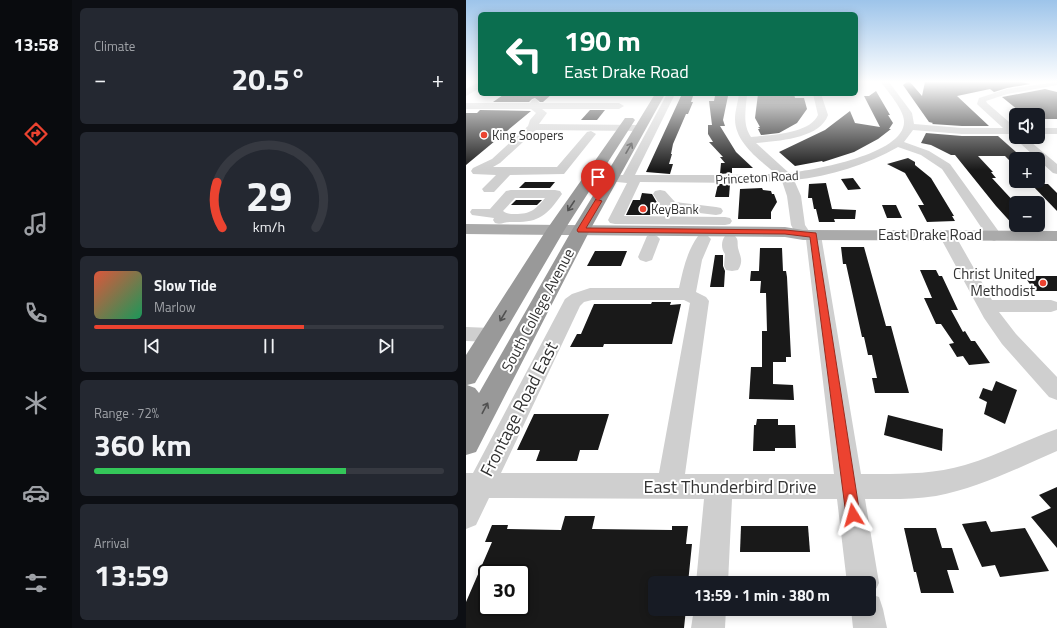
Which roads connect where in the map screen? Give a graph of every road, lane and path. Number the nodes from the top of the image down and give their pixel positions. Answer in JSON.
{"nodes":[{"id":1,"x":540,"y":111,"type":"edge"},
{"id":2,"x":584,"y":111,"type":"edge"},
{"id":3,"x":644,"y":111,"type":"edge"},
{"id":4,"x":663,"y":111,"type":"edge"},
{"id":5,"x":741,"y":111,"type":"edge"},
{"id":6,"x":822,"y":111,"type":"edge"},
{"id":7,"x":906,"y":111,"type":"edge"},
{"id":8,"x":991,"y":111,"type":"edge"},
{"id":9,"x":633,"y":123,"type":"junction"},
{"id":10,"x":1009,"y":127,"type":"edge"},
{"id":11,"x":909,"y":128,"type":"junction"},
{"id":12,"x":529,"y":131,"type":"junction"},
{"id":13,"x":571,"y":131,"type":"junction"},
{"id":14,"x":1045,"y":131,"type":"edge"},
{"id":15,"x":1057,"y":131,"type":"edge"},
{"id":16,"x":1009,"y":133,"type":"edge"},
{"id":17,"x":748,"y":140,"type":"junction"},
{"id":18,"x":898,"y":143,"type":"junction"},
{"id":19,"x":1028,"y":144,"type":"edge"},
{"id":20,"x":1057,"y":170,"type":"edge"},
{"id":21,"x":507,"y":171,"type":"junction"},
{"id":22,"x":472,"y":173,"type":"edge"},
{"id":23,"x":787,"y":177,"type":"junction"},
{"id":24,"x":611,"y":178,"type":"junction"},
{"id":25,"x":632,"y":181,"type":"junction"},
{"id":26,"x":489,"y":189,"type":"dead end"},
{"id":27,"x":476,"y":212,"type":"dead end"},
{"id":28,"x":496,"y":220,"type":"junction"},
{"id":29,"x":466,"y":229,"type":"edge"},
{"id":30,"x":727,"y":231,"type":"junction"},
{"id":31,"x":553,"y":234,"type":"junction"},
{"id":32,"x":579,"y":235,"type":"junction"},
{"id":33,"x":808,"y":235,"type":"junction"},
{"id":34,"x":947,"y":235,"type":"junction"},
{"id":35,"x":994,"y":236,"type":"junction"},
{"id":36,"x":1057,"y":236,"type":"edge"},
{"id":37,"x":466,"y":238,"type":"edge"},
{"id":38,"x":652,"y":239,"type":"junction"},
{"id":39,"x":703,"y":239,"type":"junction"},
{"id":40,"x":646,"y":257,"type":"dead end"},
{"id":41,"x":732,"y":266,"type":"dead end"},
{"id":42,"x":590,"y":277,"type":"dead end"},
{"id":43,"x":687,"y":294,"type":"junction"},
{"id":44,"x":576,"y":300,"type":"junction"},
{"id":45,"x":986,"y":306,"type":"junction"},
{"id":46,"x":1051,"y":306,"type":"dead end"},
{"id":47,"x":466,"y":334,"type":"edge"},
{"id":48,"x":491,"y":335,"type":"junction"},
{"id":49,"x":466,"y":376,"type":"edge"},
{"id":50,"x":1057,"y":391,"type":"edge"},
{"id":51,"x":466,"y":395,"type":"edge"},
{"id":52,"x":466,"y":405,"type":"edge"},
{"id":53,"x":1057,"y":440,"type":"edge"},
{"id":54,"x":466,"y":443,"type":"edge"},
{"id":55,"x":473,"y":485,"type":"edge"},
{"id":56,"x":670,"y":486,"type":"junction"},
{"id":57,"x":719,"y":487,"type":"junction"},
{"id":58,"x":849,"y":488,"type":"junction"},
{"id":59,"x":466,"y":515,"type":"edge"},
{"id":60,"x":713,"y":576,"type":"edge"},
{"id":61,"x":862,"y":576,"type":"edge"},
{"id":62,"x":709,"y":616,"type":"edge"},
{"id":63,"x":868,"y":616,"type":"edge"},
{"id":64,"x":708,"y":628,"type":"edge"},
{"id":65,"x":870,"y":628,"type":"edge"}],
"edges":[{"from":1,"to":12,"type":"street"},
{"from":2,"to":13,"type":"street"},
{"from":3,"to":9,"type":"highway","name":"South College Avenue"},
{"from":4,"to":25,"type":"street"},
{"from":5,"to":17,"type":"street"},
{"from":6,"to":17,"type":"street"},
{"from":7,"to":11,"type":"street"},
{"from":8,"to":10,"type":"street"},
{"from":9,"to":13,"type":"street"},
{"from":24,"to":9,"type":"highway","name":"South College Avenue","one_way":true},
{"from":9,"to":31,"type":"highway","name":"South College Avenue","one_way":true},
{"from":11,"to":16,"type":"street"},
{"from":11,"to":18,"type":"street"},
{"from":12,"to":13,"type":"street"},
{"from":12,"to":22,"type":"street"},
{"from":13,"to":21,"type":"street"},
{"from":14,"to":15,"type":"street"},
{"from":17,"to":23,"type":"street"},
{"from":18,"to":23,"type":"street","name":"Princeton Road"},
{"from":18,"to":35,"type":"street"},
{"from":19,"to":20,"type":"street"},
{"from":21,"to":22,"type":"street"},
{"from":21,"to":26,"type":"street"},
{"from":23,"to":25,"type":"street","name":"Princeton Road"},
{"from":23,"to":33,"type":"street"},
{"from":24,"to":25,"type":"street","name":"Princeton Road"},
{"from":24,"to":32,"type":"highway","name":"South College Avenue"},
{"from":25,"to":30,"type":"street"},
{"from":25,"to":30,"type":"street"},
{"from":27,"to":28,"type":"street"},
{"from":28,"to":29,"type":"main road"},
{"from":28,"to":31,"type":"main road"},
{"from":30,"to":32,"type":"main road","name":"East Drake Road"},
{"from":30,"to":33,"type":"main road","name":"East Drake Road"},
{"from":30,"to":39,"type":"main road","name":"East Drake Road"},
{"from":30,"to":41,"type":"street"},
{"from":31,"to":32,"type":"main road","name":"East Drake Road"},
{"from":31,"to":37,"type":"main road"},
{"from":31,"to":48,"type":"highway","name":"South College Avenue","one_way":true},
{"from":32,"to":38,"type":"main road","name":"East Drake Road"},
{"from":54,"to":32,"type":"highway","name":"South College Avenue","one_way":true},
{"from":33,"to":34,"type":"main road","name":"East Drake Road"},
{"from":33,"to":58,"type":"street"},
{"from":34,"to":35,"type":"main road","name":"East Drake Road"},
{"from":34,"to":45,"type":"street"},
{"from":35,"to":36,"type":"main road","name":"East Drake Road"},
{"from":38,"to":39,"type":"main road","name":"East Drake Road"},
{"from":38,"to":40,"type":"street"},
{"from":39,"to":43,"type":"street"},
{"from":42,"to":44,"type":"street","name":"Frontage Road East"},
{"from":43,"to":44,"type":"street"},
{"from":43,"to":56,"type":"street"},
{"from":44,"to":55,"type":"street","name":"Frontage Road East"},
{"from":45,"to":46,"type":"street"},
{"from":45,"to":50,"type":"street"},
{"from":47,"to":48,"type":"street"},
{"from":48,"to":49,"type":"highway","name":"South College Avenue"},
{"from":51,"to":52,"type":"highway"},
{"from":53,"to":58,"type":"street","name":"East Thunderbird Drive"},
{"from":55,"to":56,"type":"street","name":"East Thunderbird Drive"},
{"from":55,"to":59,"type":"street","name":"Frontage Road East"},
{"from":56,"to":57,"type":"street","name":"East Thunderbird Drive"},
{"from":57,"to":58,"type":"street","name":"East Thunderbird Drive"},
{"from":57,"to":60,"type":"street"},
{"from":58,"to":61,"type":"street"},
{"from":62,"to":64,"type":"street"},
{"from":63,"to":65,"type":"street"}]}
